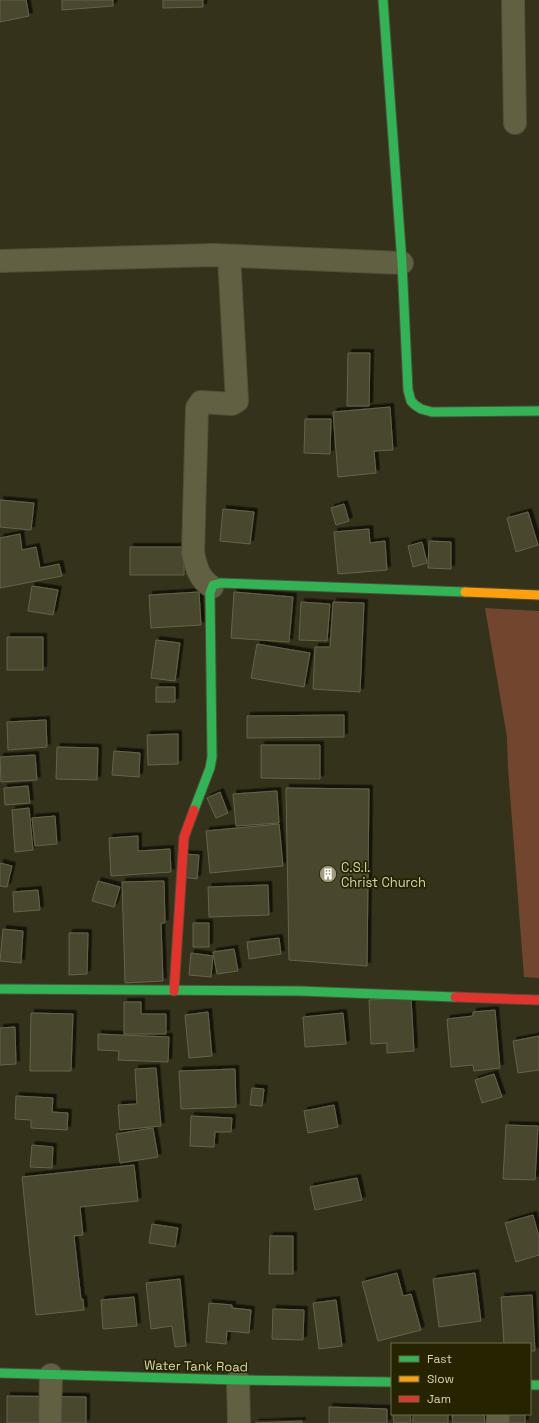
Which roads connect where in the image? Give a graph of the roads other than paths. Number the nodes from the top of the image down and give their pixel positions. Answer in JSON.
{"nodes":[{"id":1,"x":383,"y":0,"type":"edge"},
{"id":2,"x":513,"y":0,"type":"edge"},
{"id":3,"x":515,"y":123,"type":"dead end"},
{"id":4,"x":229,"y":256,"type":"junction"},
{"id":5,"x":0,"y":261,"type":"edge"},
{"id":6,"x":402,"y":263,"type":"junction"},
{"id":7,"x":539,"y":411,"type":"edge"},
{"id":8,"x":212,"y":587,"type":"junction"},
{"id":9,"x":539,"y":595,"type":"edge"},
{"id":10,"x":0,"y":989,"type":"edge"},
{"id":11,"x":174,"y":991,"type":"junction"},
{"id":12,"x":539,"y":1000,"type":"edge"},
{"id":13,"x":0,"y":1373,"type":"edge"},
{"id":14,"x":51,"y":1375,"type":"junction"},
{"id":15,"x":238,"y":1380,"type":"junction"},
{"id":16,"x":391,"y":1382,"type":"edge"},
{"id":17,"x":50,"y":1423,"type":"edge"},
{"id":18,"x":239,"y":1423,"type":"edge"}],
"edges":[{"from":1,"to":6,"type":"street"},
{"from":2,"to":3,"type":"street"},
{"from":4,"to":5,"type":"street"},
{"from":4,"to":6,"type":"street"},
{"from":4,"to":8,"type":"street"},
{"from":6,"to":7,"type":"street"},
{"from":8,"to":9,"type":"street"},
{"from":8,"to":11,"type":"street"},
{"from":10,"to":11,"type":"street"},
{"from":11,"to":12,"type":"street"},
{"from":13,"to":14,"type":"street","name":"Water Tank Road"},
{"from":14,"to":15,"type":"street","name":"Water Tank Road"},
{"from":14,"to":17,"type":"street"},
{"from":15,"to":16,"type":"street","name":"Water Tank Road"},
{"from":15,"to":18,"type":"street"}]}
